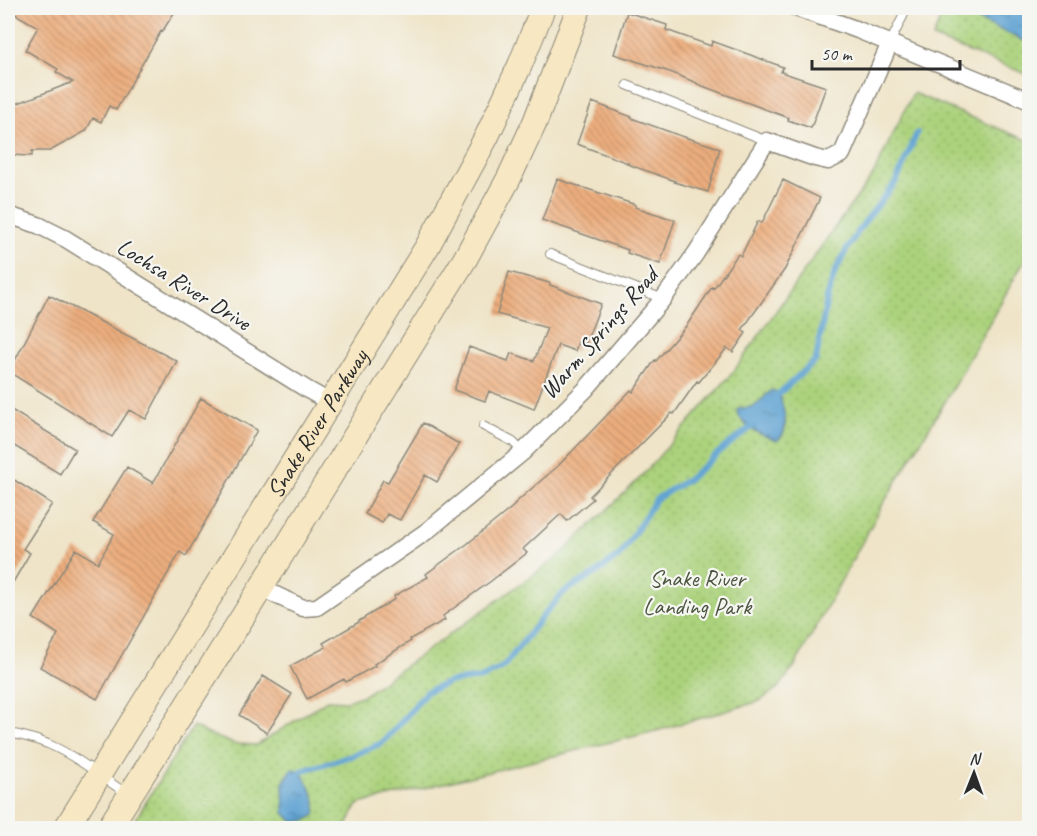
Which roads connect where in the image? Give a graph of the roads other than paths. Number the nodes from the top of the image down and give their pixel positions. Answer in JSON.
{"nodes":[{"id":1,"x":543,"y":8,"type":"edge"},
{"id":2,"x":579,"y":8,"type":"edge"},
{"id":3,"x":796,"y":8,"type":"edge"},
{"id":4,"x":907,"y":8,"type":"edge"},
{"id":5,"x":890,"y":42,"type":"junction"},
{"id":6,"x":627,"y":85,"type":"dead end"},
{"id":7,"x":1029,"y":101,"type":"edge"},
{"id":8,"x":767,"y":141,"type":"junction"},
{"id":9,"x":8,"y":215,"type":"edge"},
{"id":10,"x":549,"y":254,"type":"dead end"},
{"id":11,"x":663,"y":299,"type":"junction"},
{"id":12,"x":331,"y":402,"type":"junction"},
{"id":13,"x":483,"y":426,"type":"dead end"},
{"id":14,"x":523,"y":452,"type":"junction"},
{"id":15,"x":261,"y":588,"type":"junction"},
{"id":16,"x":8,"y":733,"type":"edge"},
{"id":17,"x":99,"y":775,"type":"junction"},
{"id":18,"x":130,"y":795,"type":"junction"},
{"id":19,"x":66,"y":828,"type":"edge"},
{"id":20,"x":109,"y":828,"type":"edge"}],
"edges":[{"from":1,"to":12,"type":"street","name":"Snake River Parkway"},
{"from":2,"to":15,"type":"street","name":"Snake River Parkway"},
{"from":3,"to":5,"type":"street"},
{"from":4,"to":5,"type":"lane"},
{"from":5,"to":7,"type":"street"},
{"from":5,"to":8,"type":"street"},
{"from":6,"to":8,"type":"lane"},
{"from":8,"to":11,"type":"street","name":"Warm Springs Road"},
{"from":9,"to":12,"type":"street","name":"Lochsa River Drive"},
{"from":10,"to":11,"type":"lane"},
{"from":11,"to":14,"type":"street","name":"Warm Springs Road"},
{"from":12,"to":17,"type":"street","name":"Snake River Parkway"},
{"from":13,"to":14,"type":"lane"},
{"from":14,"to":15,"type":"street","name":"Warm Springs Road"},
{"from":15,"to":18,"type":"street","name":"Snake River Parkway"},
{"from":16,"to":17,"type":"lane"},
{"from":17,"to":18,"type":"lane"},
{"from":17,"to":19,"type":"street","name":"Snake River Parkway"},
{"from":18,"to":20,"type":"street","name":"Snake River Parkway"}]}
